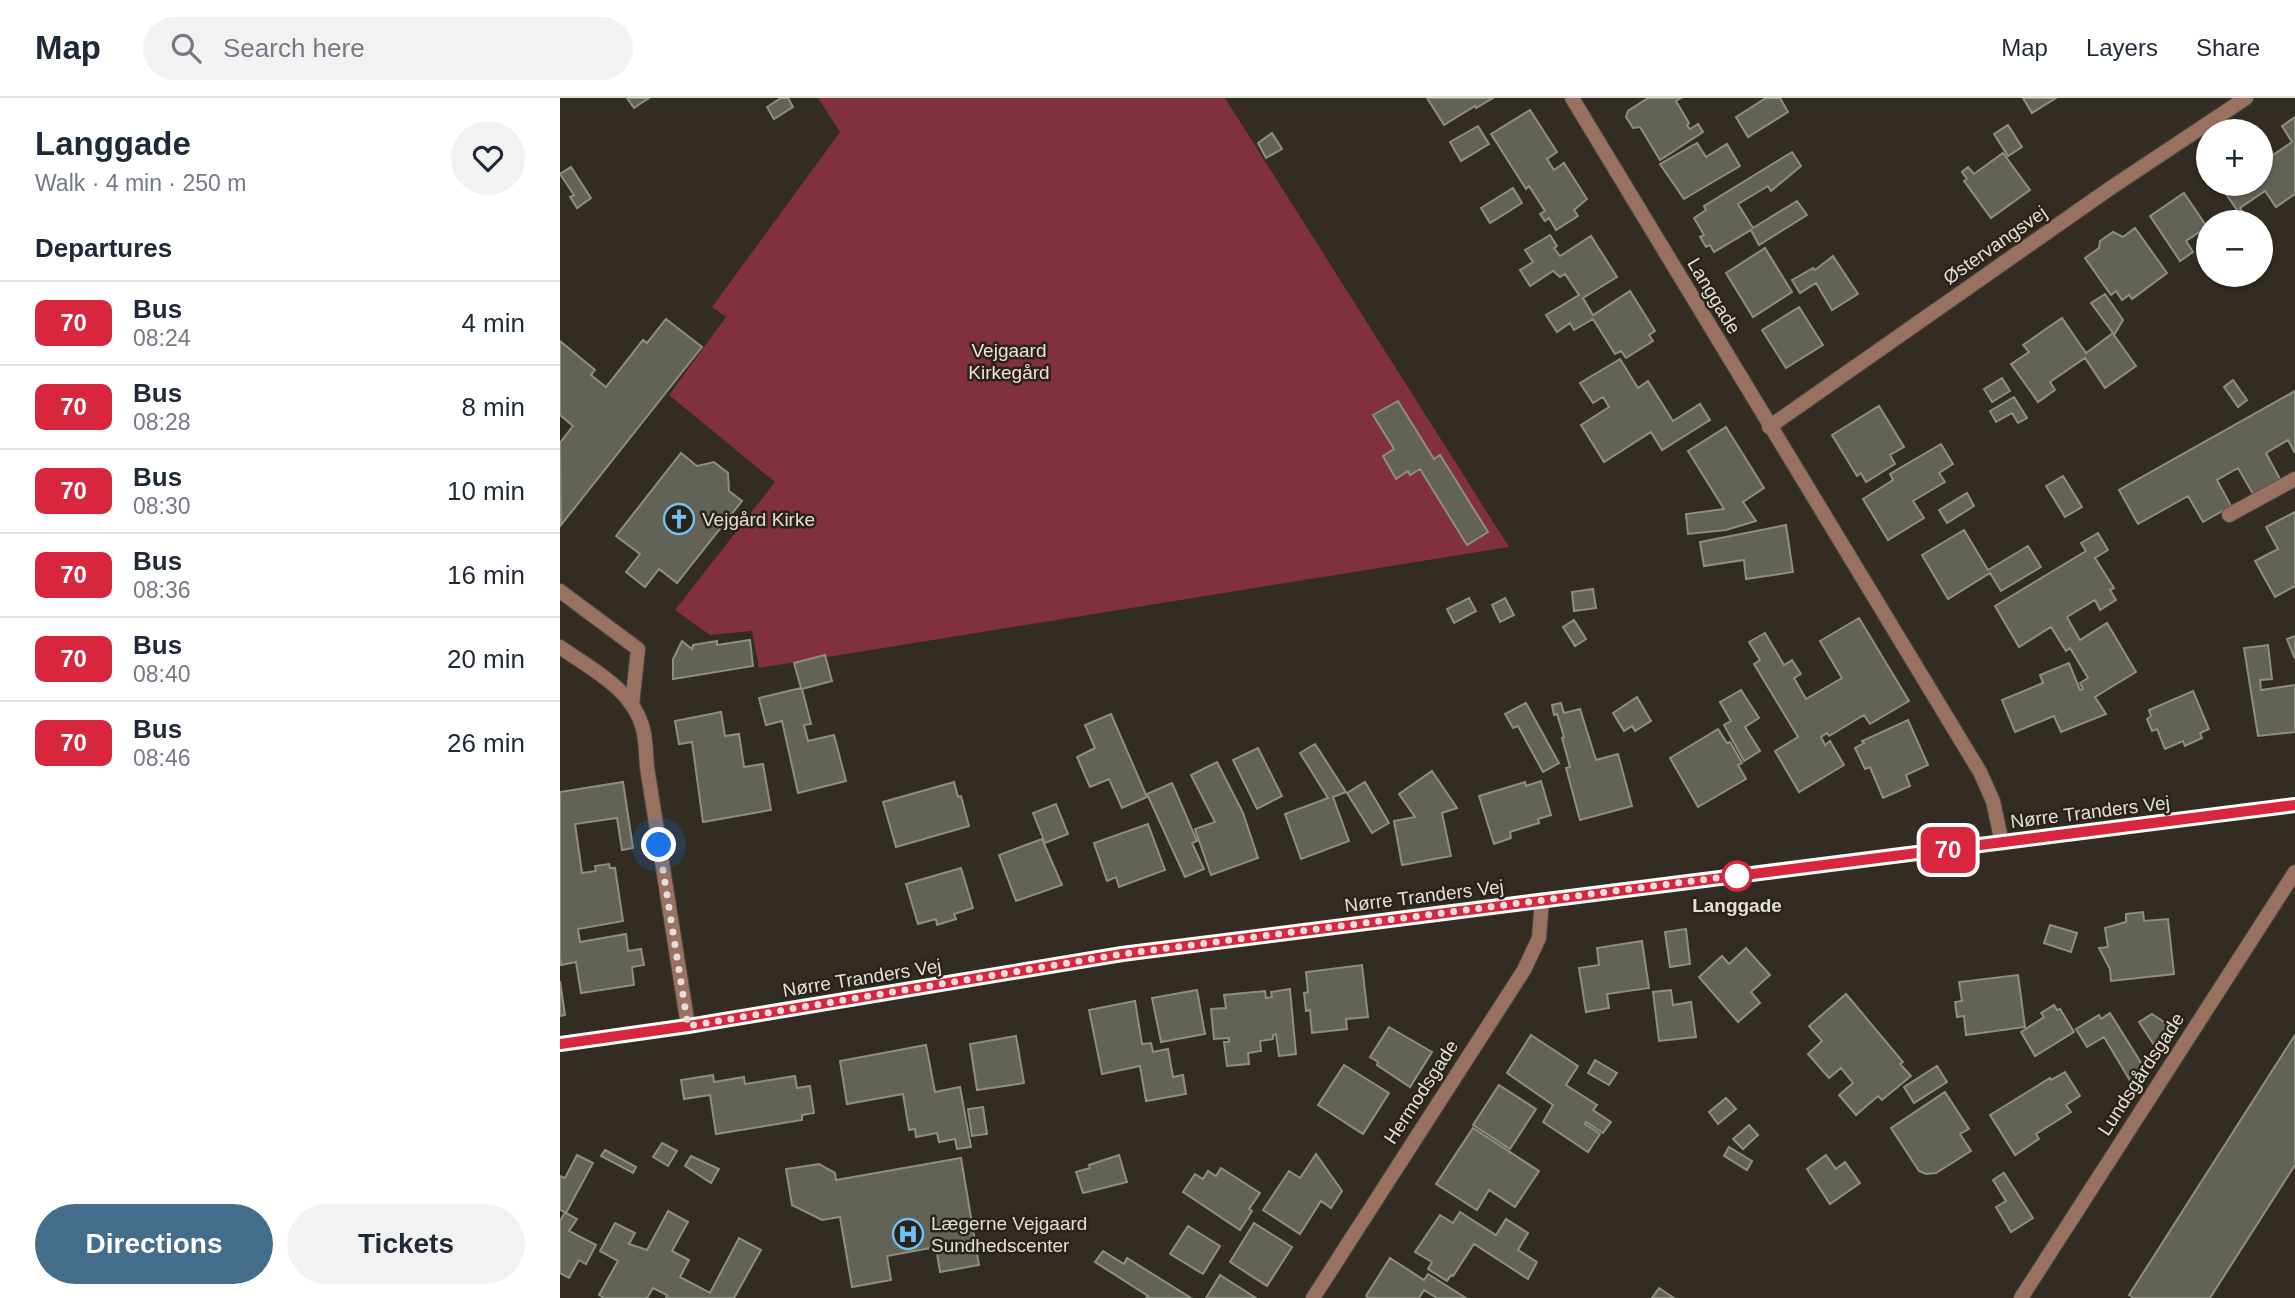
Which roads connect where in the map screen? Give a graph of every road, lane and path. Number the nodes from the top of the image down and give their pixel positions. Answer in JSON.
{"nodes":[{"id":1,"x":1572,"y":98,"type":"edge"},
{"id":2,"x":2246,"y":98,"type":"edge"},
{"id":3,"x":2229,"y":103,"type":"edge"},
{"id":4,"x":1769,"y":427,"type":"junction"},
{"id":5,"x":2295,"y":479,"type":"edge"},
{"id":6,"x":2230,"y":515,"type":"dead end"},
{"id":7,"x":560,"y":591,"type":"edge"},
{"id":8,"x":560,"y":647,"type":"edge"},
{"id":9,"x":632,"y":705,"type":"junction"},
{"id":10,"x":2295,"y":805,"type":"edge"},
{"id":11,"x":2002,"y":843,"type":"junction"},
{"id":12,"x":2295,"y":872,"type":"edge"},
{"id":13,"x":1542,"y":900,"type":"junction"},
{"id":14,"x":688,"y":1026,"type":"junction"},
{"id":15,"x":560,"y":1044,"type":"edge"},
{"id":16,"x":1313,"y":1298,"type":"edge"},
{"id":17,"x":2021,"y":1298,"type":"edge"}],
"edges":[{"from":1,"to":4,"type":"street","name":"Langgade"},
{"from":2,"to":3,"type":"street","name":"Østervangsvej"},
{"from":3,"to":4,"type":"street","name":"Østervangsvej"},
{"from":4,"to":11,"type":"street","name":"Langgade"},
{"from":5,"to":6,"type":"street"},
{"from":7,"to":9,"type":"street"},
{"from":8,"to":9,"type":"street"},
{"from":9,"to":14,"type":"street"},
{"from":10,"to":11,"type":"street","name":"Nørre Tranders Vej"},
{"from":11,"to":13,"type":"street","name":"Nørre Tranders Vej"},
{"from":12,"to":17,"type":"street","name":"Lundsgårdsgade"},
{"from":13,"to":14,"type":"street","name":"Nørre Tranders Vej"},
{"from":13,"to":16,"type":"street","name":"Hermodsgade"},
{"from":14,"to":15,"type":"street","name":"Nørre Tranders Vej"}]}
